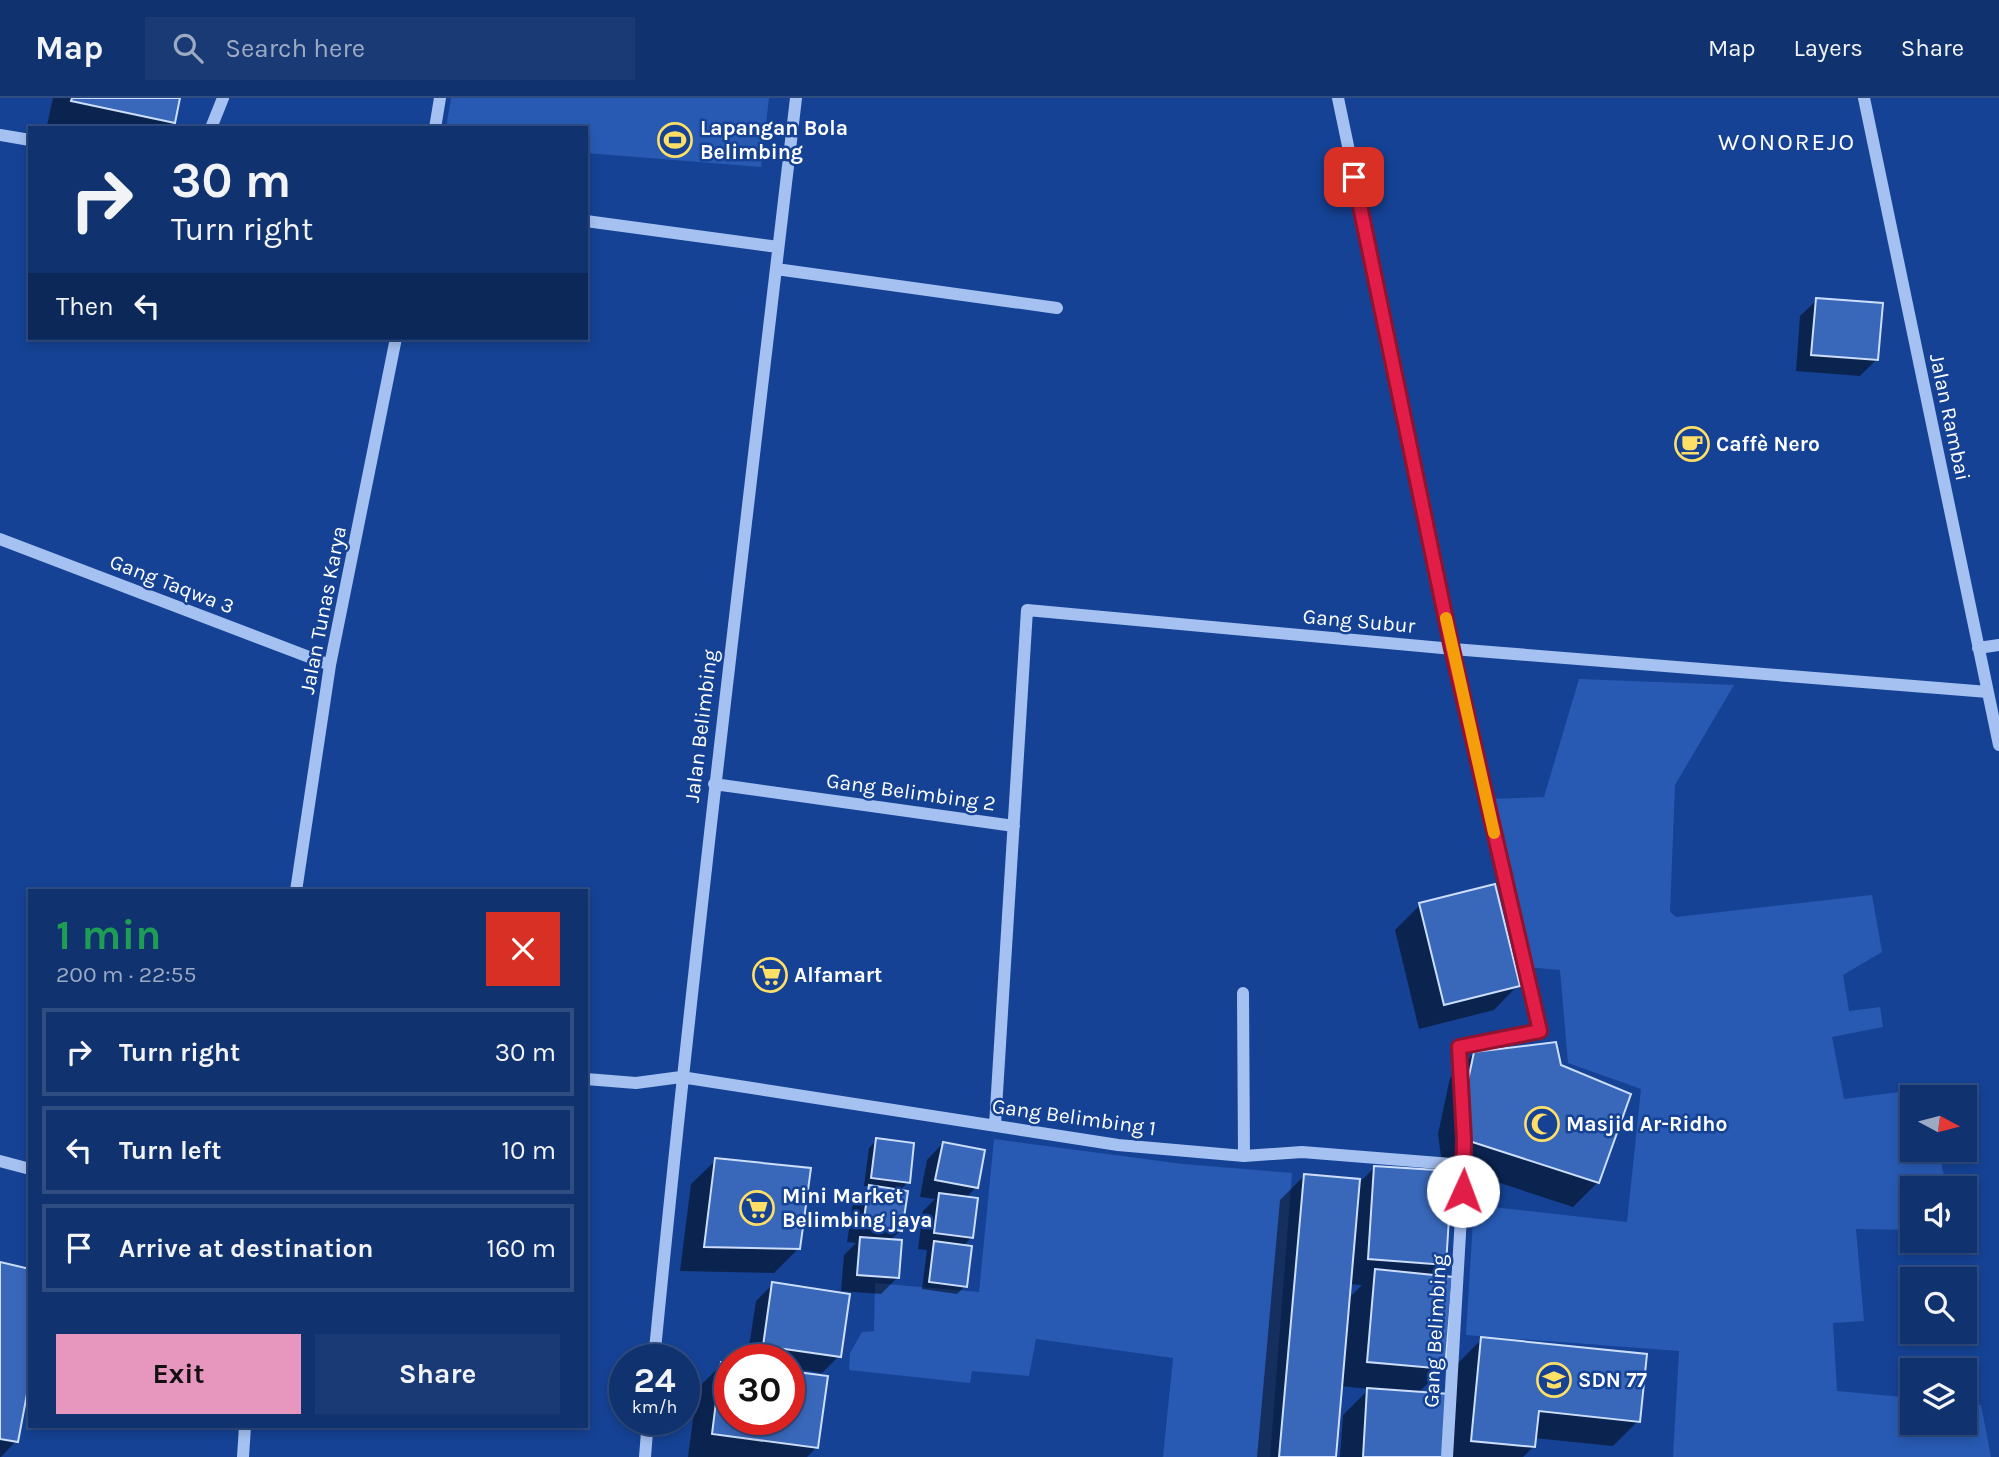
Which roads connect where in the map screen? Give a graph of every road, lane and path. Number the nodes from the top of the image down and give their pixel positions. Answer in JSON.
{"nodes":[{"id":1,"x":223,"y":98,"type":"edge"},
{"id":2,"x":440,"y":98,"type":"edge"},
{"id":3,"x":796,"y":98,"type":"edge"},
{"id":4,"x":1338,"y":98,"type":"edge"},
{"id":5,"x":1864,"y":98,"type":"edge"},
{"id":6,"x":212,"y":126,"type":"edge"},
{"id":7,"x":435,"y":126,"type":"edge"},
{"id":8,"x":0,"y":135,"type":"edge"},
{"id":9,"x":28,"y":140,"type":"edge"},
{"id":10,"x":588,"y":221,"type":"edge"},
{"id":11,"x":778,"y":247,"type":"junction"},
{"id":12,"x":776,"y":269,"type":"junction"},
{"id":13,"x":1057,"y":308,"type":"dead end"},
{"id":14,"x":396,"y":340,"type":"edge"},
{"id":15,"x":0,"y":539,"type":"edge"},
{"id":16,"x":1999,"y":645,"type":"edge"},
{"id":17,"x":1452,"y":649,"type":"junction"},
{"id":18,"x":1978,"y":649,"type":"junction"},
{"id":19,"x":330,"y":665,"type":"junction"},
{"id":20,"x":1988,"y":692,"type":"junction"},
{"id":21,"x":1999,"y":745,"type":"edge"},
{"id":22,"x":714,"y":784,"type":"junction"},
{"id":23,"x":1014,"y":826,"type":"junction"},
{"id":24,"x":296,"y":889,"type":"edge"},
{"id":25,"x":1243,"y":993,"type":"dead end"},
{"id":26,"x":681,"y":1077,"type":"junction"},
{"id":27,"x":588,"y":1079,"type":"edge"},
{"id":28,"x":995,"y":1125,"type":"junction"},
{"id":29,"x":1244,"y":1156,"type":"junction"},
{"id":30,"x":0,"y":1161,"type":"edge"},
{"id":31,"x":1464,"y":1165,"type":"junction"},
{"id":32,"x":28,"y":1168,"type":"edge"},
{"id":33,"x":656,"y":1344,"type":"edge"},
{"id":34,"x":245,"y":1428,"type":"edge"},
{"id":35,"x":647,"y":1435,"type":"edge"},
{"id":36,"x":243,"y":1457,"type":"edge"},
{"id":37,"x":645,"y":1457,"type":"edge"},
{"id":38,"x":1447,"y":1457,"type":"edge"}],
"edges":[{"from":1,"to":6,"type":"street"},
{"from":2,"to":7,"type":"street"},
{"from":3,"to":11,"type":"street","name":"Jalan Belimbing"},
{"from":4,"to":17,"type":"street"},
{"from":5,"to":18,"type":"street","name":"Jalan Rambai"},
{"from":8,"to":9,"type":"street"},
{"from":10,"to":11,"type":"street"},
{"from":11,"to":12,"type":"street","name":"Jalan Belimbing"},
{"from":12,"to":13,"type":"street"},
{"from":12,"to":22,"type":"street","name":"Jalan Belimbing"},
{"from":14,"to":19,"type":"street","name":"Jalan Tunas Karya"},
{"from":15,"to":19,"type":"street","name":"Gang Taqwa 3"},
{"from":16,"to":18,"type":"street"},
{"from":17,"to":20,"type":"street","name":"Gang Subur"},
{"from":17,"to":23,"type":"street","name":"Gang Subur"},
{"from":17,"to":31,"type":"street","name":"Gang Belimbing"},
{"from":18,"to":20,"type":"street","name":"Jalan Rambai"},
{"from":19,"to":24,"type":"street","name":"Jalan Tunas Karya"},
{"from":20,"to":21,"type":"street","name":"Jalan Rambai"},
{"from":22,"to":23,"type":"street","name":"Gang Belimbing 2"},
{"from":22,"to":26,"type":"street","name":"Jalan Belimbing"},
{"from":23,"to":28,"type":"street","name":"Gang Belimbing 2"},
{"from":25,"to":29,"type":"street"},
{"from":26,"to":27,"type":"street","name":"Gang Belimbing 1"},
{"from":26,"to":28,"type":"street","name":"Gang Belimbing 1"},
{"from":26,"to":33,"type":"street","name":"Jalan Belimbing"},
{"from":28,"to":29,"type":"street","name":"Gang Belimbing 1"},
{"from":29,"to":31,"type":"street","name":"Gang Belimbing 1"},
{"from":30,"to":32,"type":"street"},
{"from":31,"to":38,"type":"street","name":"Gang Belimbing"},
{"from":34,"to":36,"type":"street"},
{"from":35,"to":37,"type":"street"}]}
